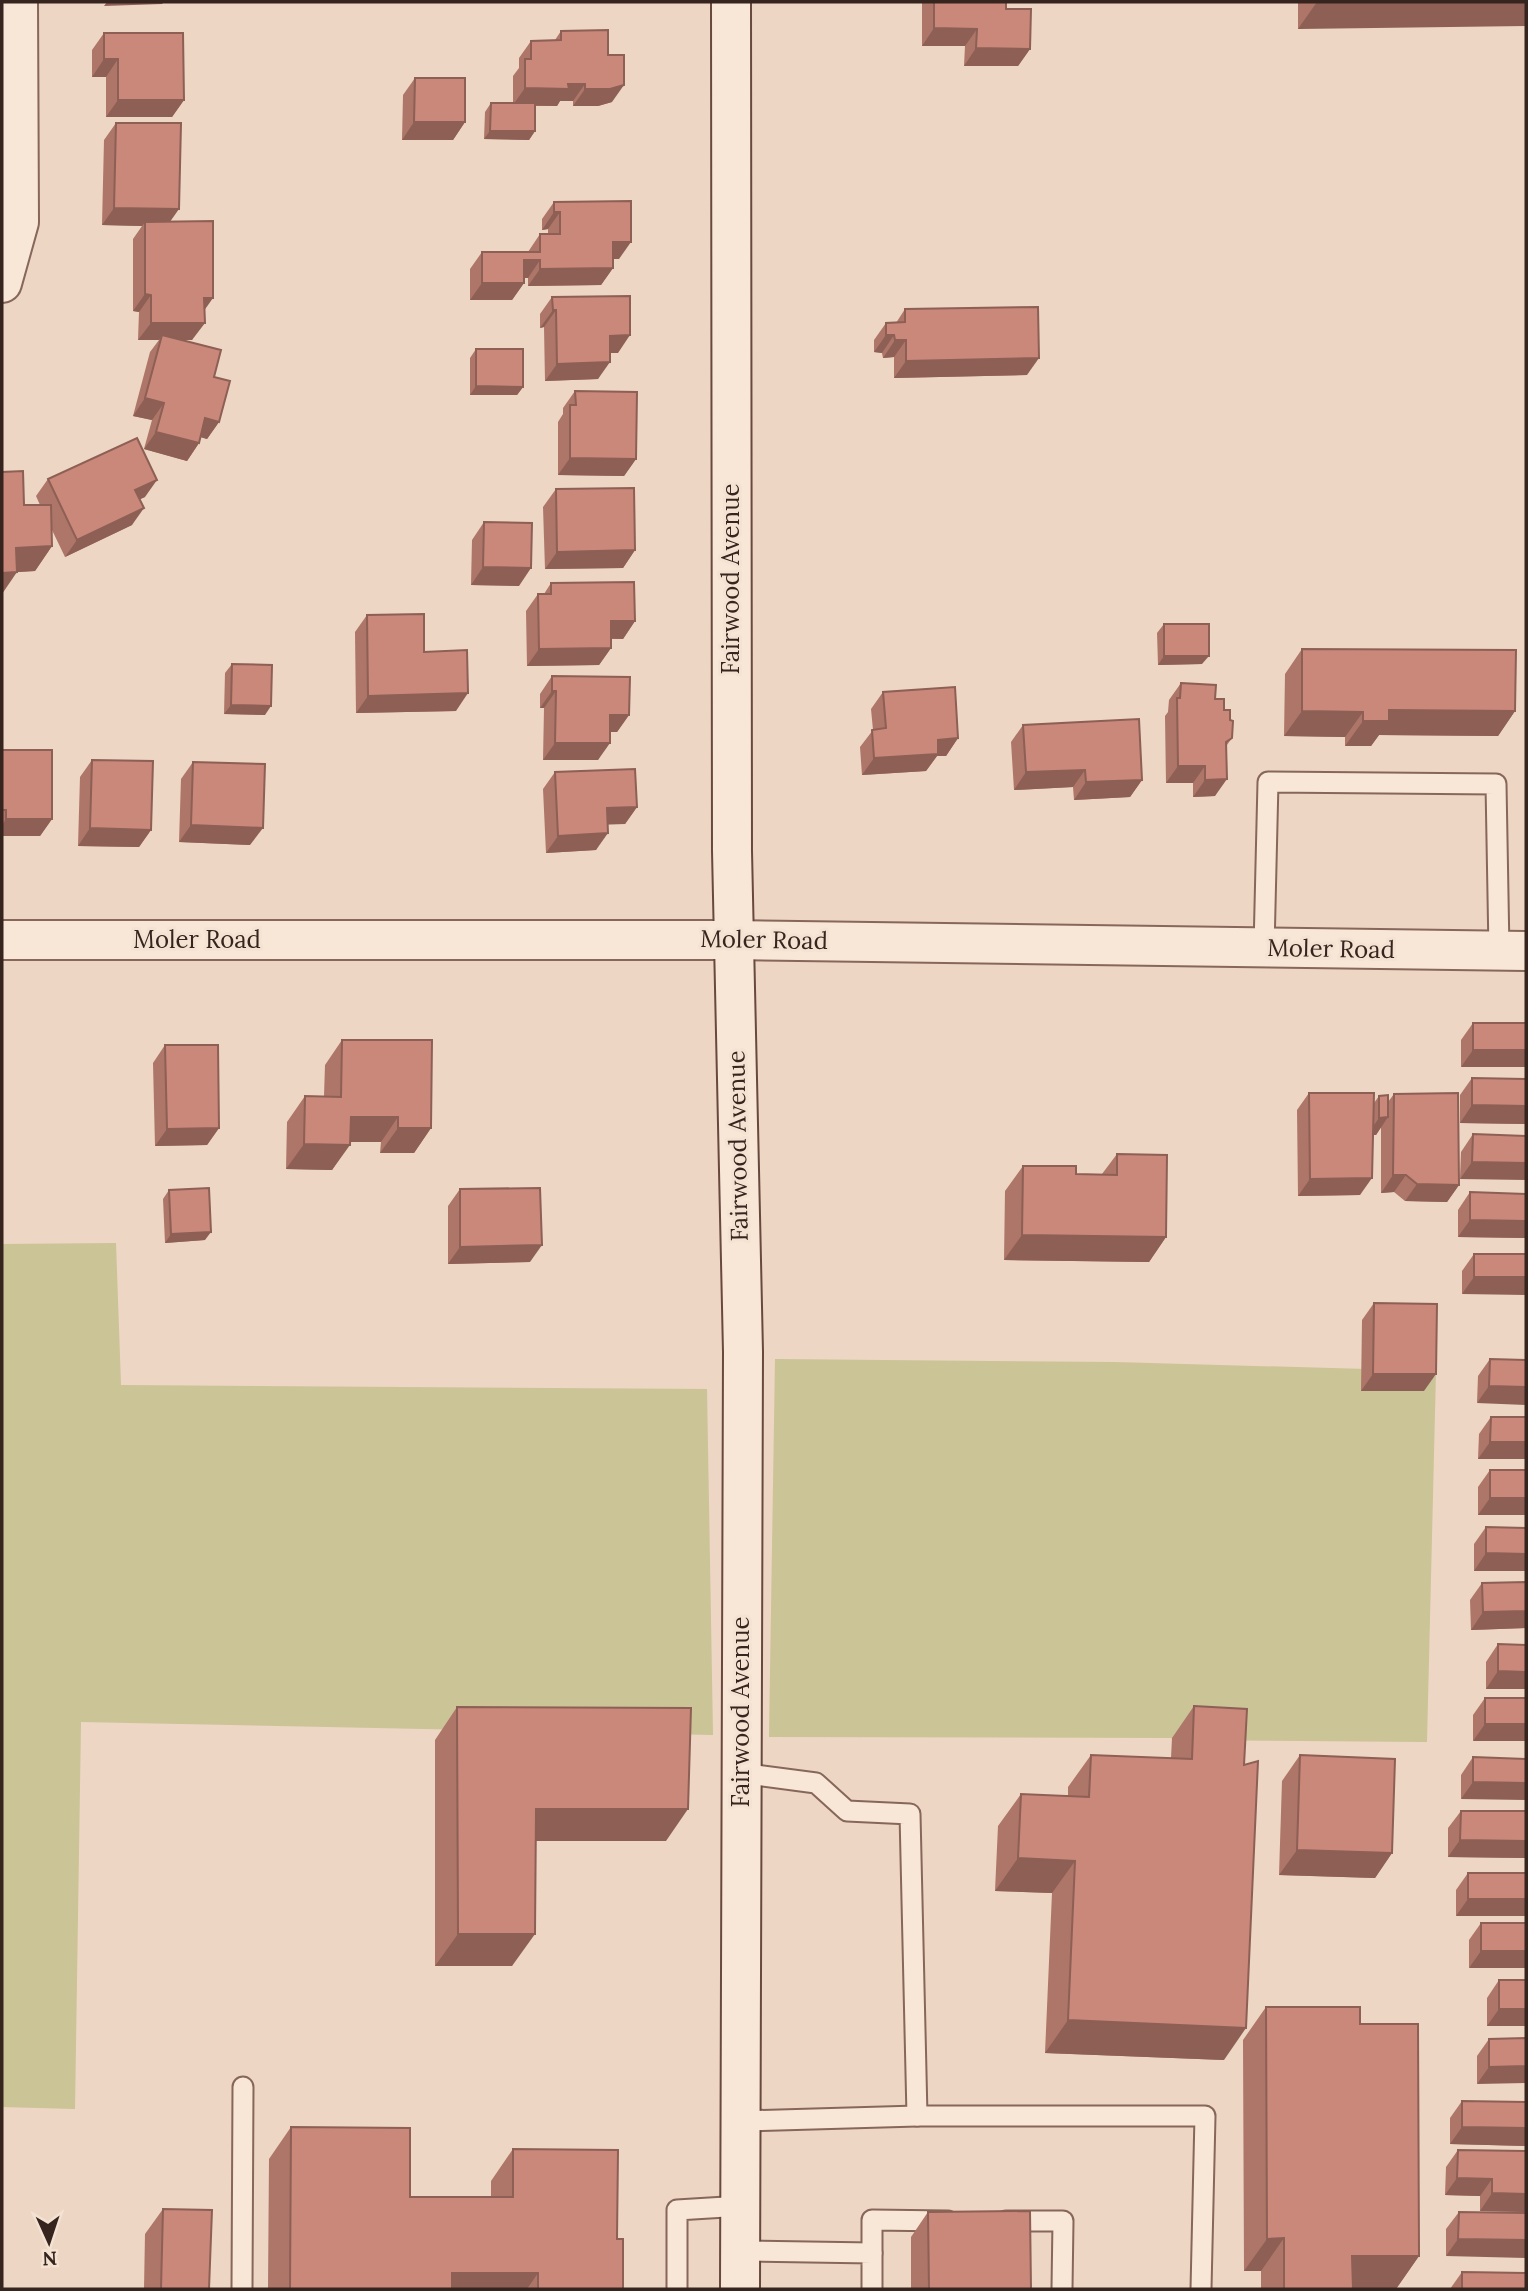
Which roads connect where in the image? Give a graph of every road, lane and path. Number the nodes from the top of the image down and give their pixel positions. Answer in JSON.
{"nodes":[{"id":1,"x":18,"y":2,"type":"edge"},
{"id":2,"x":731,"y":2,"type":"edge"},
{"id":3,"x":2,"y":283,"type":"edge"},
{"id":4,"x":2,"y":940,"type":"edge"},
{"id":5,"x":733,"y":940,"type":"junction"},
{"id":6,"x":1264,"y":948,"type":"junction"},
{"id":7,"x":1513,"y":951,"type":"edge"},
{"id":8,"x":741,"y":1773,"type":"junction"},
{"id":9,"x":243,"y":2087,"type":"dead end"},
{"id":10,"x":917,"y":2116,"type":"junction"},
{"id":11,"x":742,"y":2122,"type":"junction"},
{"id":12,"x":741,"y":2206,"type":"junction"},
{"id":13,"x":741,"y":2251,"type":"junction"},
{"id":14,"x":872,"y":2253,"type":"junction"},
{"id":15,"x":242,"y":2289,"type":"edge"},
{"id":16,"x":677,"y":2289,"type":"edge"},
{"id":17,"x":740,"y":2289,"type":"edge"},
{"id":18,"x":872,"y":2289,"type":"edge"},
{"id":19,"x":1062,"y":2289,"type":"edge"},
{"id":20,"x":1201,"y":2289,"type":"edge"}],
"edges":[{"from":1,"to":3,"type":"street"},
{"from":2,"to":5,"type":"street","name":"Fairwood Avenue"},
{"from":4,"to":5,"type":"street","name":"Moler Road"},
{"from":5,"to":6,"type":"street","name":"Moler Road"},
{"from":5,"to":8,"type":"street","name":"Fairwood Avenue"},
{"from":6,"to":7,"type":"street","name":"Moler Road"},
{"from":6,"to":7,"type":"lane"},
{"from":8,"to":10,"type":"lane"},
{"from":8,"to":11,"type":"street","name":"Fairwood Avenue"},
{"from":9,"to":15,"type":"lane"},
{"from":10,"to":11,"type":"lane"},
{"from":10,"to":20,"type":"lane"},
{"from":11,"to":12,"type":"street","name":"Fairwood Avenue"},
{"from":12,"to":13,"type":"street","name":"Fairwood Avenue"},
{"from":12,"to":16,"type":"lane"},
{"from":13,"to":14,"type":"lane"},
{"from":13,"to":17,"type":"street","name":"Fairwood Avenue"},
{"from":14,"to":18,"type":"lane"},
{"from":14,"to":19,"type":"lane"}]}
